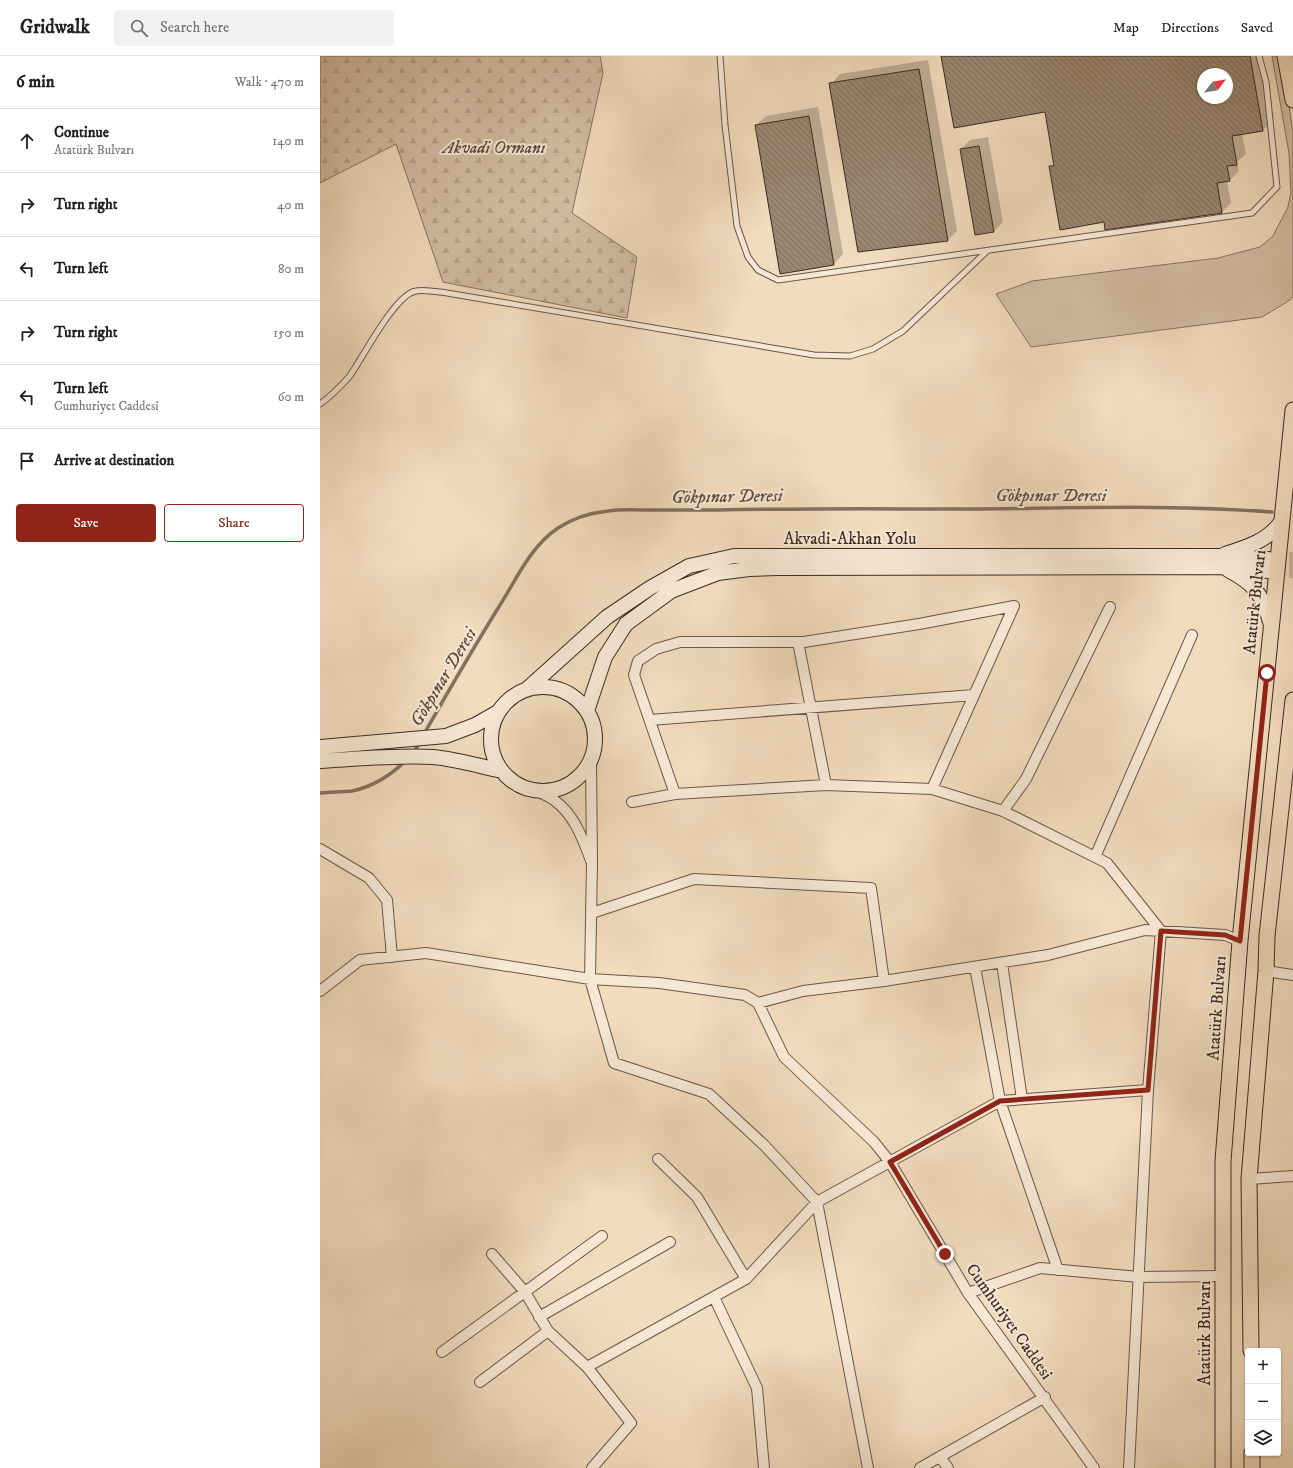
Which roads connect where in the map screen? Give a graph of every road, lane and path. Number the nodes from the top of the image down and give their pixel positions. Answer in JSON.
{"nodes":[{"id":1,"x":720,"y":56,"type":"edge"},
{"id":2,"x":1259,"y":56,"type":"edge"},
{"id":3,"x":1285,"y":56,"type":"edge"},
{"id":4,"x":1293,"y":100,"type":"edge"},
{"id":5,"x":987,"y":251,"type":"junction"},
{"id":6,"x":320,"y":404,"type":"edge"},
{"id":7,"x":1293,"y":410,"type":"edge"},
{"id":8,"x":1282,"y":520,"type":"junction"},
{"id":9,"x":1218,"y":562,"type":"junction"},
{"id":10,"x":1268,"y":565,"type":"tunnel mouth"},
{"id":11,"x":1110,"y":607,"type":"dead end"},
{"id":12,"x":1271,"y":625,"type":"junction"},
{"id":13,"x":1192,"y":635,"type":"dead end"},
{"id":14,"x":798,"y":642,"type":"junction"},
{"id":15,"x":526,"y":690,"type":"junction"},
{"id":16,"x":974,"y":695,"type":"junction"},
{"id":17,"x":1293,"y":700,"type":"edge"},
{"id":18,"x":811,"y":707,"type":"junction"},
{"id":19,"x":498,"y":712,"type":"junction"},
{"id":20,"x":587,"y":712,"type":"junction"},
{"id":21,"x":650,"y":720,"type":"junction"},
{"id":22,"x":1291,"y":741,"type":"edge"},
{"id":23,"x":320,"y":747,"type":"edge"},
{"id":24,"x":591,"y":760,"type":"junction"},
{"id":25,"x":320,"y":761,"type":"edge"},
{"id":26,"x":502,"y":771,"type":"junction"},
{"id":27,"x":826,"y":785,"type":"junction"},
{"id":28,"x":932,"y":789,"type":"junction"},
{"id":29,"x":537,"y":792,"type":"junction"},
{"id":30,"x":675,"y":794,"type":"junction"},
{"id":31,"x":632,"y":802,"type":"dead end"},
{"id":32,"x":1003,"y":811,"type":"junction"},
{"id":33,"x":320,"y":849,"type":"edge"},
{"id":34,"x":1095,"y":857,"type":"junction"},
{"id":35,"x":592,"y":863,"type":"junction"},
{"id":36,"x":592,"y":913,"type":"junction"},
{"id":37,"x":1161,"y":931,"type":"junction"},
{"id":38,"x":1240,"y":941,"type":"junction"},
{"id":39,"x":392,"y":957,"type":"junction"},
{"id":40,"x":1002,"y":962,"type":"junction"},
{"id":41,"x":975,"y":967,"type":"junction"},
{"id":42,"x":1266,"y":971,"type":"junction"},
{"id":43,"x":1293,"y":976,"type":"edge"},
{"id":44,"x":590,"y":979,"type":"junction"},
{"id":45,"x":884,"y":981,"type":"junction"},
{"id":46,"x":320,"y":991,"type":"edge"},
{"id":47,"x":758,"y":1003,"type":"junction"},
{"id":48,"x":1148,"y":1090,"type":"junction"},
{"id":49,"x":1022,"y":1099,"type":"junction"},
{"id":50,"x":1000,"y":1101,"type":"junction"},
{"id":51,"x":658,"y":1159,"type":"dead end"},
{"id":52,"x":890,"y":1162,"type":"junction"},
{"id":53,"x":1293,"y":1176,"type":"edge"},
{"id":54,"x":1249,"y":1179,"type":"junction"},
{"id":55,"x":817,"y":1202,"type":"junction"},
{"id":56,"x":602,"y":1236,"type":"dead end"},
{"id":57,"x":670,"y":1242,"type":"dead end"},
{"id":58,"x":492,"y":1254,"type":"dead end"},
{"id":59,"x":1058,"y":1270,"type":"junction"},
{"id":60,"x":1223,"y":1276,"type":"junction"},
{"id":61,"x":1139,"y":1277,"type":"junction"},
{"id":62,"x":746,"y":1279,"type":"junction"},
{"id":63,"x":526,"y":1292,"type":"junction"},
{"id":64,"x":968,"y":1293,"type":"junction"},
{"id":65,"x":714,"y":1297,"type":"junction"},
{"id":66,"x":539,"y":1318,"type":"junction"},
{"id":67,"x":548,"y":1331,"type":"junction"},
{"id":68,"x":1251,"y":1348,"type":"edge"},
{"id":69,"x":442,"y":1352,"type":"dead end"},
{"id":70,"x":587,"y":1367,"type":"junction"},
{"id":71,"x":480,"y":1382,"type":"dead end"},
{"id":72,"x":1045,"y":1397,"type":"junction"},
{"id":73,"x":1252,"y":1456,"type":"edge"},
{"id":74,"x":940,"y":1457,"type":"junction"},
{"id":75,"x":592,"y":1468,"type":"edge"},
{"id":76,"x":764,"y":1468,"type":"edge"},
{"id":77,"x":868,"y":1468,"type":"edge"},
{"id":78,"x":920,"y":1468,"type":"edge"},
{"id":79,"x":948,"y":1468,"type":"edge"},
{"id":80,"x":1094,"y":1468,"type":"edge"},
{"id":81,"x":1129,"y":1468,"type":"edge"},
{"id":82,"x":1223,"y":1468,"type":"edge"},
{"id":83,"x":1252,"y":1468,"type":"edge"}],
"edges":[{"from":1,"to":5,"type":"lane"},
{"from":2,"to":5,"type":"lane"},
{"from":3,"to":4,"type":"main road"},
{"from":5,"to":6,"type":"lane"},
{"from":7,"to":8,"type":"main road","name":"Atatürk Bulvarı"},
{"from":8,"to":9,"type":"main road"},
{"from":8,"to":12,"type":"main road","name":"Atatürk Bulvarı"},
{"from":9,"to":10,"type":"main road"},
{"from":9,"to":12,"type":"main road"},
{"from":9,"to":15,"type":"main road","name":"Akvadi-Akhan Yolu"},
{"from":9,"to":20,"type":"main road","name":"Akvadi-Akhan Yolu"},
{"from":11,"to":32,"type":"street"},
{"from":12,"to":38,"type":"main road","name":"Atatürk Bulvarı"},
{"from":13,"to":34,"type":"street"},
{"from":14,"to":16,"type":"street"},
{"from":14,"to":18,"type":"street"},
{"from":14,"to":21,"type":"street"},
{"from":15,"to":19,"type":"main road"},
{"from":15,"to":20,"type":"main road"},
{"from":16,"to":18,"type":"street"},
{"from":16,"to":28,"type":"street"},
{"from":17,"to":22,"type":"main road"},
{"from":18,"to":21,"type":"street"},
{"from":18,"to":27,"type":"street"},
{"from":19,"to":23,"type":"main road"},
{"from":19,"to":26,"type":"main road"},
{"from":20,"to":24,"type":"main road"},
{"from":21,"to":30,"type":"street"},
{"from":22,"to":42,"type":"main road"},
{"from":24,"to":29,"type":"main road"},
{"from":24,"to":35,"type":"street"},
{"from":25,"to":26,"type":"main road"},
{"from":26,"to":29,"type":"main road"},
{"from":27,"to":28,"type":"street"},
{"from":27,"to":30,"type":"street"},
{"from":28,"to":32,"type":"street"},
{"from":29,"to":35,"type":"street"},
{"from":30,"to":31,"type":"street"},
{"from":32,"to":34,"type":"street"},
{"from":33,"to":39,"type":"street"},
{"from":34,"to":37,"type":"street"},
{"from":35,"to":36,"type":"street"},
{"from":36,"to":44,"type":"street"},
{"from":36,"to":45,"type":"street"},
{"from":37,"to":38,"type":"street"},
{"from":37,"to":40,"type":"street"},
{"from":37,"to":48,"type":"street"},
{"from":38,"to":60,"type":"main road","name":"Atatürk Bulvarı"},
{"from":39,"to":44,"type":"street"},
{"from":39,"to":46,"type":"street"},
{"from":40,"to":41,"type":"street"},
{"from":40,"to":49,"type":"street"},
{"from":41,"to":45,"type":"street"},
{"from":41,"to":50,"type":"street"},
{"from":42,"to":43,"type":"street"},
{"from":42,"to":54,"type":"main road"},
{"from":44,"to":47,"type":"street"},
{"from":44,"to":55,"type":"street"},
{"from":45,"to":47,"type":"street"},
{"from":47,"to":52,"type":"street","name":"Cumhuriyet Caddesi"},
{"from":48,"to":49,"type":"street"},
{"from":48,"to":61,"type":"street"},
{"from":49,"to":50,"type":"street"},
{"from":50,"to":52,"type":"street"},
{"from":50,"to":59,"type":"street"},
{"from":51,"to":62,"type":"street"},
{"from":52,"to":55,"type":"street"},
{"from":52,"to":64,"type":"street","name":"Cumhuriyet Caddesi"},
{"from":53,"to":54,"type":"street"},
{"from":54,"to":68,"type":"main road"},
{"from":55,"to":62,"type":"street"},
{"from":55,"to":77,"type":"street"},
{"from":56,"to":63,"type":"street"},
{"from":57,"to":66,"type":"street"},
{"from":58,"to":63,"type":"street"},
{"from":59,"to":61,"type":"street"},
{"from":59,"to":64,"type":"street"},
{"from":60,"to":61,"type":"street"},
{"from":60,"to":82,"type":"main road","name":"Atatürk Bulvarı"},
{"from":61,"to":81,"type":"street"},
{"from":62,"to":65,"type":"street"},
{"from":63,"to":66,"type":"street"},
{"from":63,"to":69,"type":"street"},
{"from":64,"to":72,"type":"street","name":"Cumhuriyet Caddesi"},
{"from":65,"to":70,"type":"street"},
{"from":65,"to":76,"type":"street"},
{"from":66,"to":67,"type":"street"},
{"from":67,"to":70,"type":"street"},
{"from":67,"to":71,"type":"street"},
{"from":70,"to":75,"type":"street"},
{"from":72,"to":74,"type":"street"},
{"from":72,"to":80,"type":"street","name":"Cumhuriyet Caddesi"},
{"from":73,"to":83,"type":"main road"},
{"from":74,"to":78,"type":"street"},
{"from":74,"to":79,"type":"street"}]}
